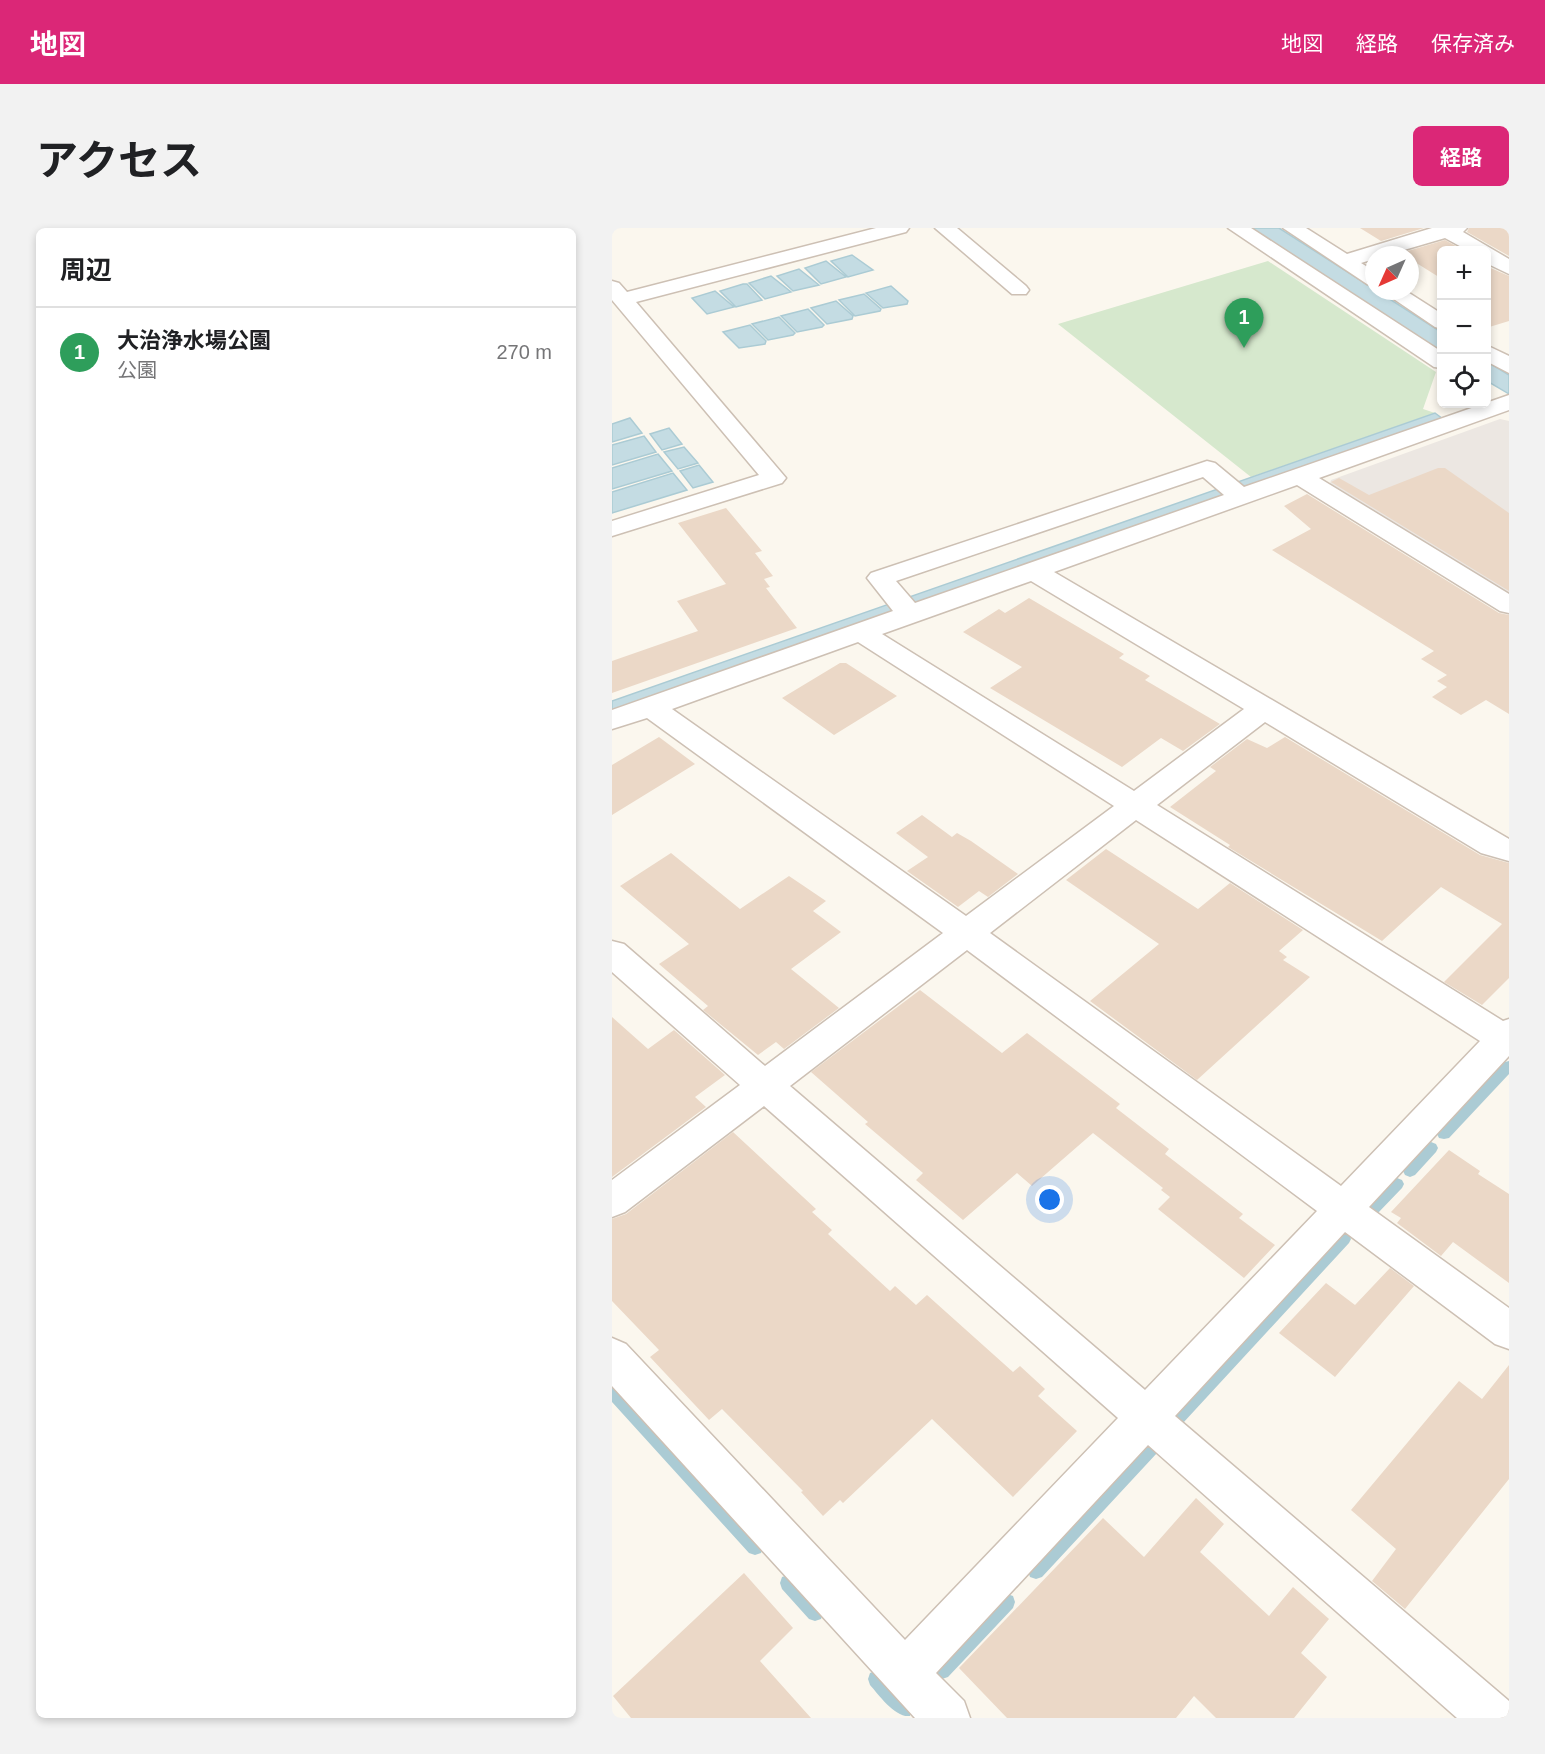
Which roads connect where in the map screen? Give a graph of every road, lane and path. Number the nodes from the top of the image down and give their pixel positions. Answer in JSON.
{"nodes":[{"id":1,"x":899,"y":228,"type":"edge"},
{"id":2,"x":945,"y":228,"type":"edge"},
{"id":3,"x":1238,"y":228,"type":"edge"},
{"id":4,"x":1293,"y":228,"type":"edge"},
{"id":5,"x":1449,"y":229,"type":"edge"},
{"id":6,"x":1474,"y":246,"type":"edge"},
{"id":7,"x":1491,"y":257,"type":"edge"},
{"id":8,"x":1345,"y":261,"type":"junction"},
{"id":9,"x":1509,"y":268,"type":"edge"},
{"id":10,"x":1365,"y":274,"type":"edge"},
{"id":11,"x":1019,"y":290,"type":"dead end"},
{"id":12,"x":617,"y":293,"type":"edge"},
{"id":13,"x":1406,"y":300,"type":"edge"},
{"id":14,"x":1437,"y":320,"type":"edge"},
{"id":15,"x":1491,"y":354,"type":"edge"},
{"id":16,"x":1437,"y":359,"type":"edge"},
{"id":17,"x":1509,"y":366,"type":"edge"},
{"id":18,"x":1502,"y":401,"type":"edge"},
{"id":19,"x":1299,"y":476,"type":"junction"},
{"id":20,"x":1235,"y":491,"type":"junction"},
{"id":21,"x":612,"y":529,"type":"edge"},
{"id":22,"x":1033,"y":571,"type":"junction"},
{"id":23,"x":1509,"y":605,"type":"edge"},
{"id":24,"x":905,"y":608,"type":"junction"},
{"id":25,"x":861,"y":632,"type":"junction"},
{"id":26,"x":651,"y":707,"type":"junction"},
{"id":27,"x":1262,"y":710,"type":"junction"},
{"id":28,"x":612,"y":720,"type":"edge"},
{"id":29,"x":1135,"y":805,"type":"junction"},
{"id":30,"x":1509,"y":850,"type":"edge"},
{"id":31,"x":965,"y":932,"type":"junction"},
{"id":32,"x":612,"y":953,"type":"edge"},
{"id":33,"x":1507,"y":1038,"type":"edge"},
{"id":34,"x":764,"y":1086,"type":"junction"},
{"id":35,"x":612,"y":1201,"type":"edge"},
{"id":36,"x":1343,"y":1208,"type":"junction"},
{"id":37,"x":1509,"y":1331,"type":"edge"},
{"id":38,"x":612,"y":1357,"type":"edge"},
{"id":39,"x":1146,"y":1417,"type":"junction"},
{"id":40,"x":905,"y":1673,"type":"junction"},
{"id":41,"x":947,"y":1718,"type":"edge"},
{"id":42,"x":1492,"y":1718,"type":"edge"}],
"edges":[{"from":1,"to":12,"type":"street"},
{"from":2,"to":11,"type":"street"},
{"from":3,"to":16,"type":"street"},
{"from":4,"to":8,"type":"street"},
{"from":5,"to":6,"type":"street"},
{"from":5,"to":8,"type":"street"},
{"from":7,"to":9,"type":"street"},
{"from":8,"to":10,"type":"street"},
{"from":12,"to":21,"type":"street"},
{"from":13,"to":14,"type":"street"},
{"from":15,"to":17,"type":"street"},
{"from":18,"to":19,"type":"street"},
{"from":19,"to":20,"type":"street"},
{"from":19,"to":23,"type":"street"},
{"from":20,"to":22,"type":"street"},
{"from":20,"to":24,"type":"street"},
{"from":22,"to":24,"type":"street"},
{"from":22,"to":27,"type":"street"},
{"from":24,"to":25,"type":"street"},
{"from":25,"to":26,"type":"street"},
{"from":25,"to":29,"type":"street"},
{"from":26,"to":28,"type":"street"},
{"from":26,"to":31,"type":"street"},
{"from":27,"to":29,"type":"street"},
{"from":27,"to":30,"type":"street"},
{"from":29,"to":31,"type":"street"},
{"from":29,"to":33,"type":"street"},
{"from":31,"to":34,"type":"street"},
{"from":31,"to":36,"type":"street"},
{"from":32,"to":34,"type":"street"},
{"from":33,"to":36,"type":"street"},
{"from":34,"to":35,"type":"street"},
{"from":34,"to":39,"type":"street"},
{"from":36,"to":37,"type":"street"},
{"from":36,"to":39,"type":"street"},
{"from":38,"to":40,"type":"street"},
{"from":39,"to":40,"type":"street"},
{"from":39,"to":42,"type":"street"},
{"from":40,"to":41,"type":"street"}]}
